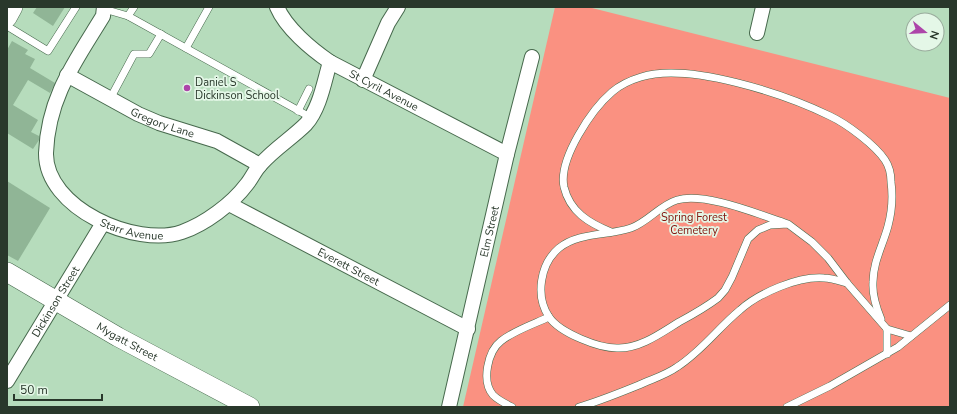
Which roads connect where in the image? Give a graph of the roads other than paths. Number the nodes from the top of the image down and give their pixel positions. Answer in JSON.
{"nodes":[{"id":1,"x":13,"y":7,"type":"edge"},
{"id":2,"x":76,"y":7,"type":"edge"},
{"id":3,"x":134,"y":7,"type":"edge"},
{"id":4,"x":209,"y":7,"type":"edge"},
{"id":5,"x":277,"y":7,"type":"edge"},
{"id":6,"x":398,"y":7,"type":"edge"},
{"id":7,"x":763,"y":7,"type":"edge"},
{"id":8,"x":104,"y":8,"type":"edge"},
{"id":9,"x":128,"y":16,"type":"junction"},
{"id":10,"x":7,"y":18,"type":"edge"},
{"id":11,"x":7,"y":26,"type":"edge"},
{"id":12,"x":757,"y":33,"type":"dead end"},
{"id":13,"x":161,"y":34,"type":"junction"},
{"id":14,"x":186,"y":48,"type":"junction"},
{"id":15,"x":532,"y":57,"type":"dead end"},
{"id":16,"x":330,"y":62,"type":"junction"},
{"id":17,"x":67,"y":75,"type":"junction"},
{"id":18,"x":363,"y":80,"type":"junction"},
{"id":19,"x":309,"y":89,"type":"dead end"},
{"id":20,"x":110,"y":99,"type":"junction"},
{"id":21,"x":304,"y":114,"type":"junction"},
{"id":22,"x":507,"y":154,"type":"junction"},
{"id":23,"x":260,"y":165,"type":"junction"},
{"id":24,"x":229,"y":204,"type":"junction"},
{"id":25,"x":103,"y":223,"type":"junction"},
{"id":26,"x":788,"y":224,"type":"junction"},
{"id":27,"x":612,"y":232,"type":"junction"},
{"id":28,"x":7,"y":272,"type":"edge"},
{"id":29,"x":847,"y":283,"type":"junction"},
{"id":30,"x":56,"y":302,"type":"junction"},
{"id":31,"x":950,"y":305,"type":"edge"},
{"id":32,"x":549,"y":317,"type":"junction"},
{"id":33,"x":885,"y":326,"type":"junction"},
{"id":34,"x":468,"y":329,"type":"junction"},
{"id":35,"x":912,"y":336,"type":"junction"},
{"id":36,"x":887,"y":354,"type":"junction"},
{"id":37,"x":9,"y":374,"type":"edge"},
{"id":38,"x":238,"y":404,"type":"edge"},
{"id":39,"x":449,"y":407,"type":"edge"},
{"id":40,"x":512,"y":407,"type":"edge"},
{"id":41,"x":580,"y":407,"type":"edge"},
{"id":42,"x":787,"y":407,"type":"edge"}],
"edges":[{"from":1,"to":10,"type":"street"},
{"from":2,"to":11,"type":"lane"},
{"from":3,"to":9,"type":"lane"},
{"from":4,"to":14,"type":"lane"},
{"from":5,"to":16,"type":"street","name":"St Cyril Avenue"},
{"from":6,"to":18,"type":"street"},
{"from":7,"to":12,"type":"street"},
{"from":8,"to":9,"type":"lane"},
{"from":8,"to":17,"type":"street","name":"Starr Avenue"},
{"from":9,"to":13,"type":"lane"},
{"from":13,"to":14,"type":"lane"},
{"from":13,"to":20,"type":"lane"},
{"from":14,"to":21,"type":"lane"},
{"from":15,"to":22,"type":"street","name":"Elm Street"},
{"from":16,"to":18,"type":"street","name":"St Cyril Avenue"},
{"from":16,"to":21,"type":"street","name":"Starr Avenue"},
{"from":17,"to":20,"type":"street","name":"Gregory Lane"},
{"from":17,"to":25,"type":"street","name":"Starr Avenue"},
{"from":18,"to":22,"type":"street","name":"St Cyril Avenue"},
{"from":19,"to":21,"type":"lane"},
{"from":20,"to":23,"type":"street","name":"Gregory Lane"},
{"from":21,"to":23,"type":"street","name":"Starr Avenue"},
{"from":22,"to":34,"type":"street","name":"Elm Street"},
{"from":23,"to":24,"type":"street","name":"Starr Avenue"},
{"from":24,"to":25,"type":"street","name":"Starr Avenue"},
{"from":24,"to":34,"type":"street","name":"Everett Street"},
{"from":25,"to":30,"type":"street","name":"Dickinson Street"},
{"from":26,"to":27,"type":"lane"},
{"from":26,"to":29,"type":"lane"},
{"from":26,"to":32,"type":"lane"},
{"from":27,"to":32,"type":"lane"},
{"from":27,"to":33,"type":"lane"},
{"from":28,"to":30,"type":"street","name":"Mygatt Street"},
{"from":29,"to":33,"type":"lane"},
{"from":29,"to":41,"type":"lane"},
{"from":30,"to":37,"type":"street","name":"Dickinson Street"},
{"from":30,"to":38,"type":"street","name":"Mygatt Street"},
{"from":31,"to":35,"type":"lane"},
{"from":32,"to":40,"type":"lane"},
{"from":33,"to":35,"type":"lane"},
{"from":33,"to":36,"type":"lane"},
{"from":34,"to":39,"type":"street","name":"Elm Street"},
{"from":35,"to":36,"type":"lane"},
{"from":36,"to":42,"type":"lane"}]}
